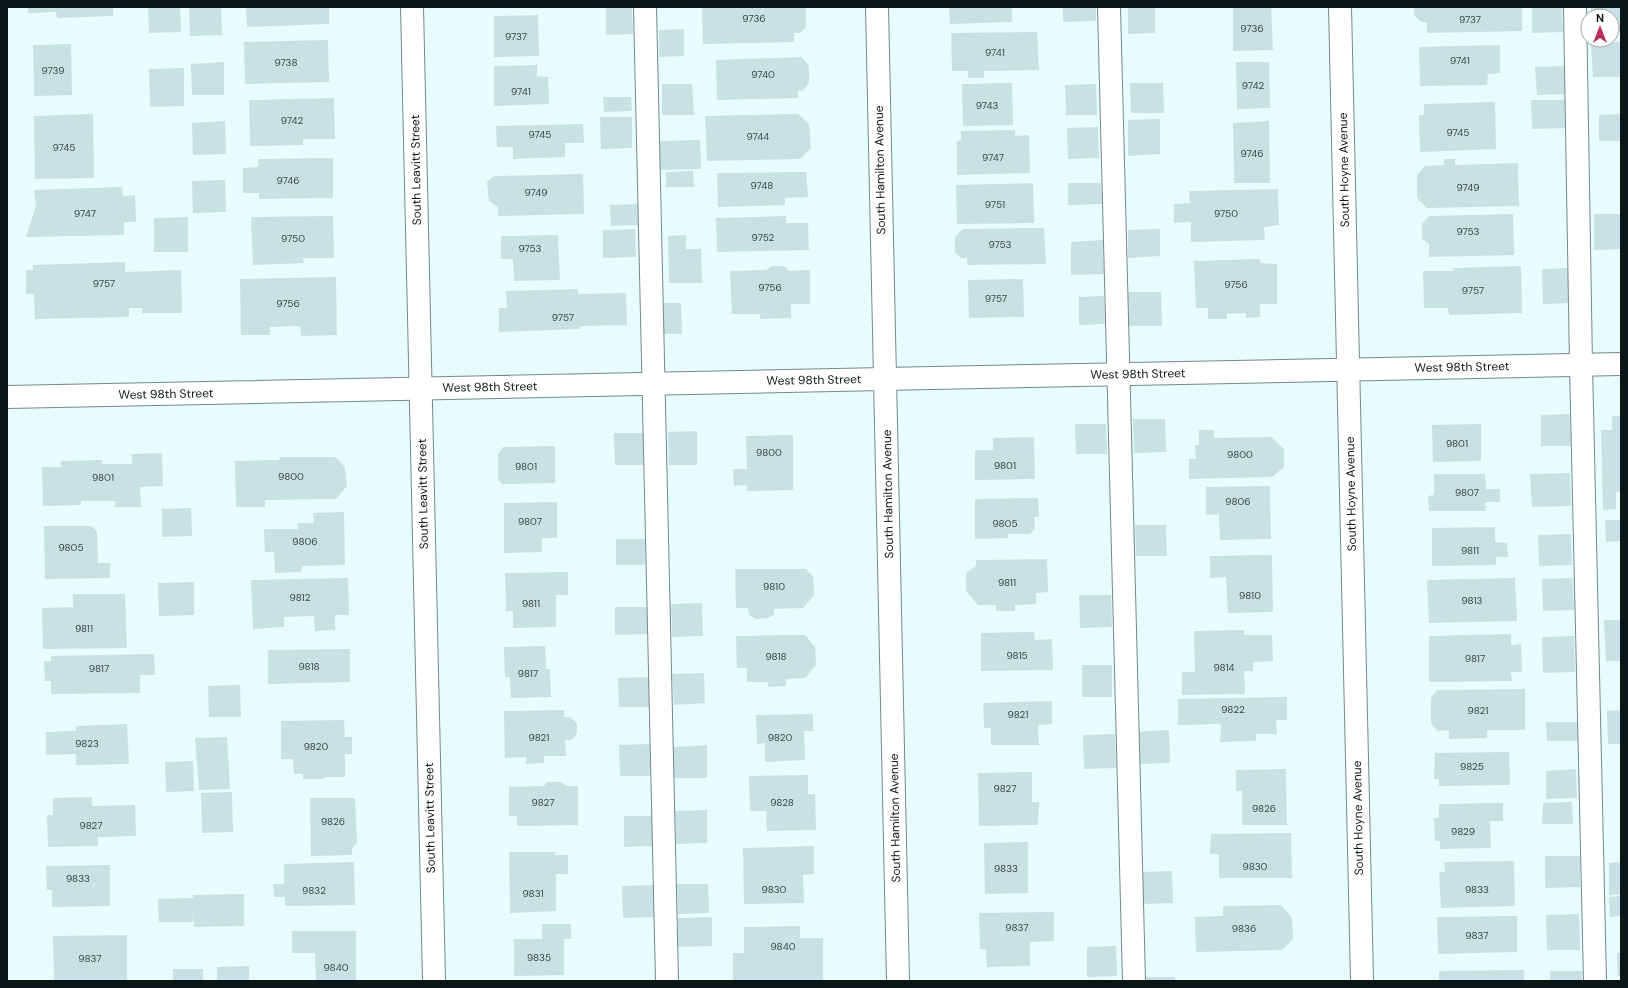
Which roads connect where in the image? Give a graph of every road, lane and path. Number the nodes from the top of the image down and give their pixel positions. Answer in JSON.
{"nodes":[{"id":1,"x":412,"y":7,"type":"edge"},
{"id":2,"x":645,"y":7,"type":"edge"},
{"id":3,"x":877,"y":7,"type":"edge"},
{"id":4,"x":1109,"y":7,"type":"edge"},
{"id":5,"x":1340,"y":7,"type":"edge"},
{"id":6,"x":1574,"y":7,"type":"edge"},
{"id":7,"x":1621,"y":364,"type":"edge"},
{"id":8,"x":1581,"y":365,"type":"junction"},
{"id":9,"x":1348,"y":370,"type":"junction"},
{"id":10,"x":1118,"y":374,"type":"junction"},
{"id":11,"x":885,"y":379,"type":"junction"},
{"id":12,"x":654,"y":384,"type":"junction"},
{"id":13,"x":421,"y":388,"type":"junction"},
{"id":14,"x":7,"y":397,"type":"edge"},
{"id":15,"x":434,"y":981,"type":"edge"},
{"id":16,"x":667,"y":981,"type":"edge"},
{"id":17,"x":898,"y":981,"type":"edge"},
{"id":18,"x":1134,"y":981,"type":"edge"},
{"id":19,"x":1362,"y":981,"type":"edge"},
{"id":20,"x":1594,"y":981,"type":"edge"}],
"edges":[{"from":1,"to":13,"type":"street","name":"South Leavitt Street"},
{"from":2,"to":12,"type":"street"},
{"from":3,"to":11,"type":"street","name":"South Hamilton Avenue"},
{"from":4,"to":10,"type":"street"},
{"from":5,"to":9,"type":"street","name":"South Hoyne Avenue"},
{"from":6,"to":8,"type":"street"},
{"from":7,"to":8,"type":"street","name":"West 98th Street"},
{"from":8,"to":9,"type":"street","name":"West 98th Street"},
{"from":8,"to":20,"type":"street"},
{"from":9,"to":10,"type":"street","name":"West 98th Street"},
{"from":9,"to":19,"type":"street","name":"South Hoyne Avenue"},
{"from":10,"to":11,"type":"street","name":"West 98th Street"},
{"from":10,"to":18,"type":"street"},
{"from":11,"to":12,"type":"street","name":"West 98th Street"},
{"from":11,"to":17,"type":"street","name":"South Hamilton Avenue"},
{"from":12,"to":13,"type":"street","name":"West 98th Street"},
{"from":12,"to":16,"type":"street"},
{"from":13,"to":14,"type":"street","name":"West 98th Street"},
{"from":13,"to":15,"type":"street","name":"South Leavitt Street"}]}
